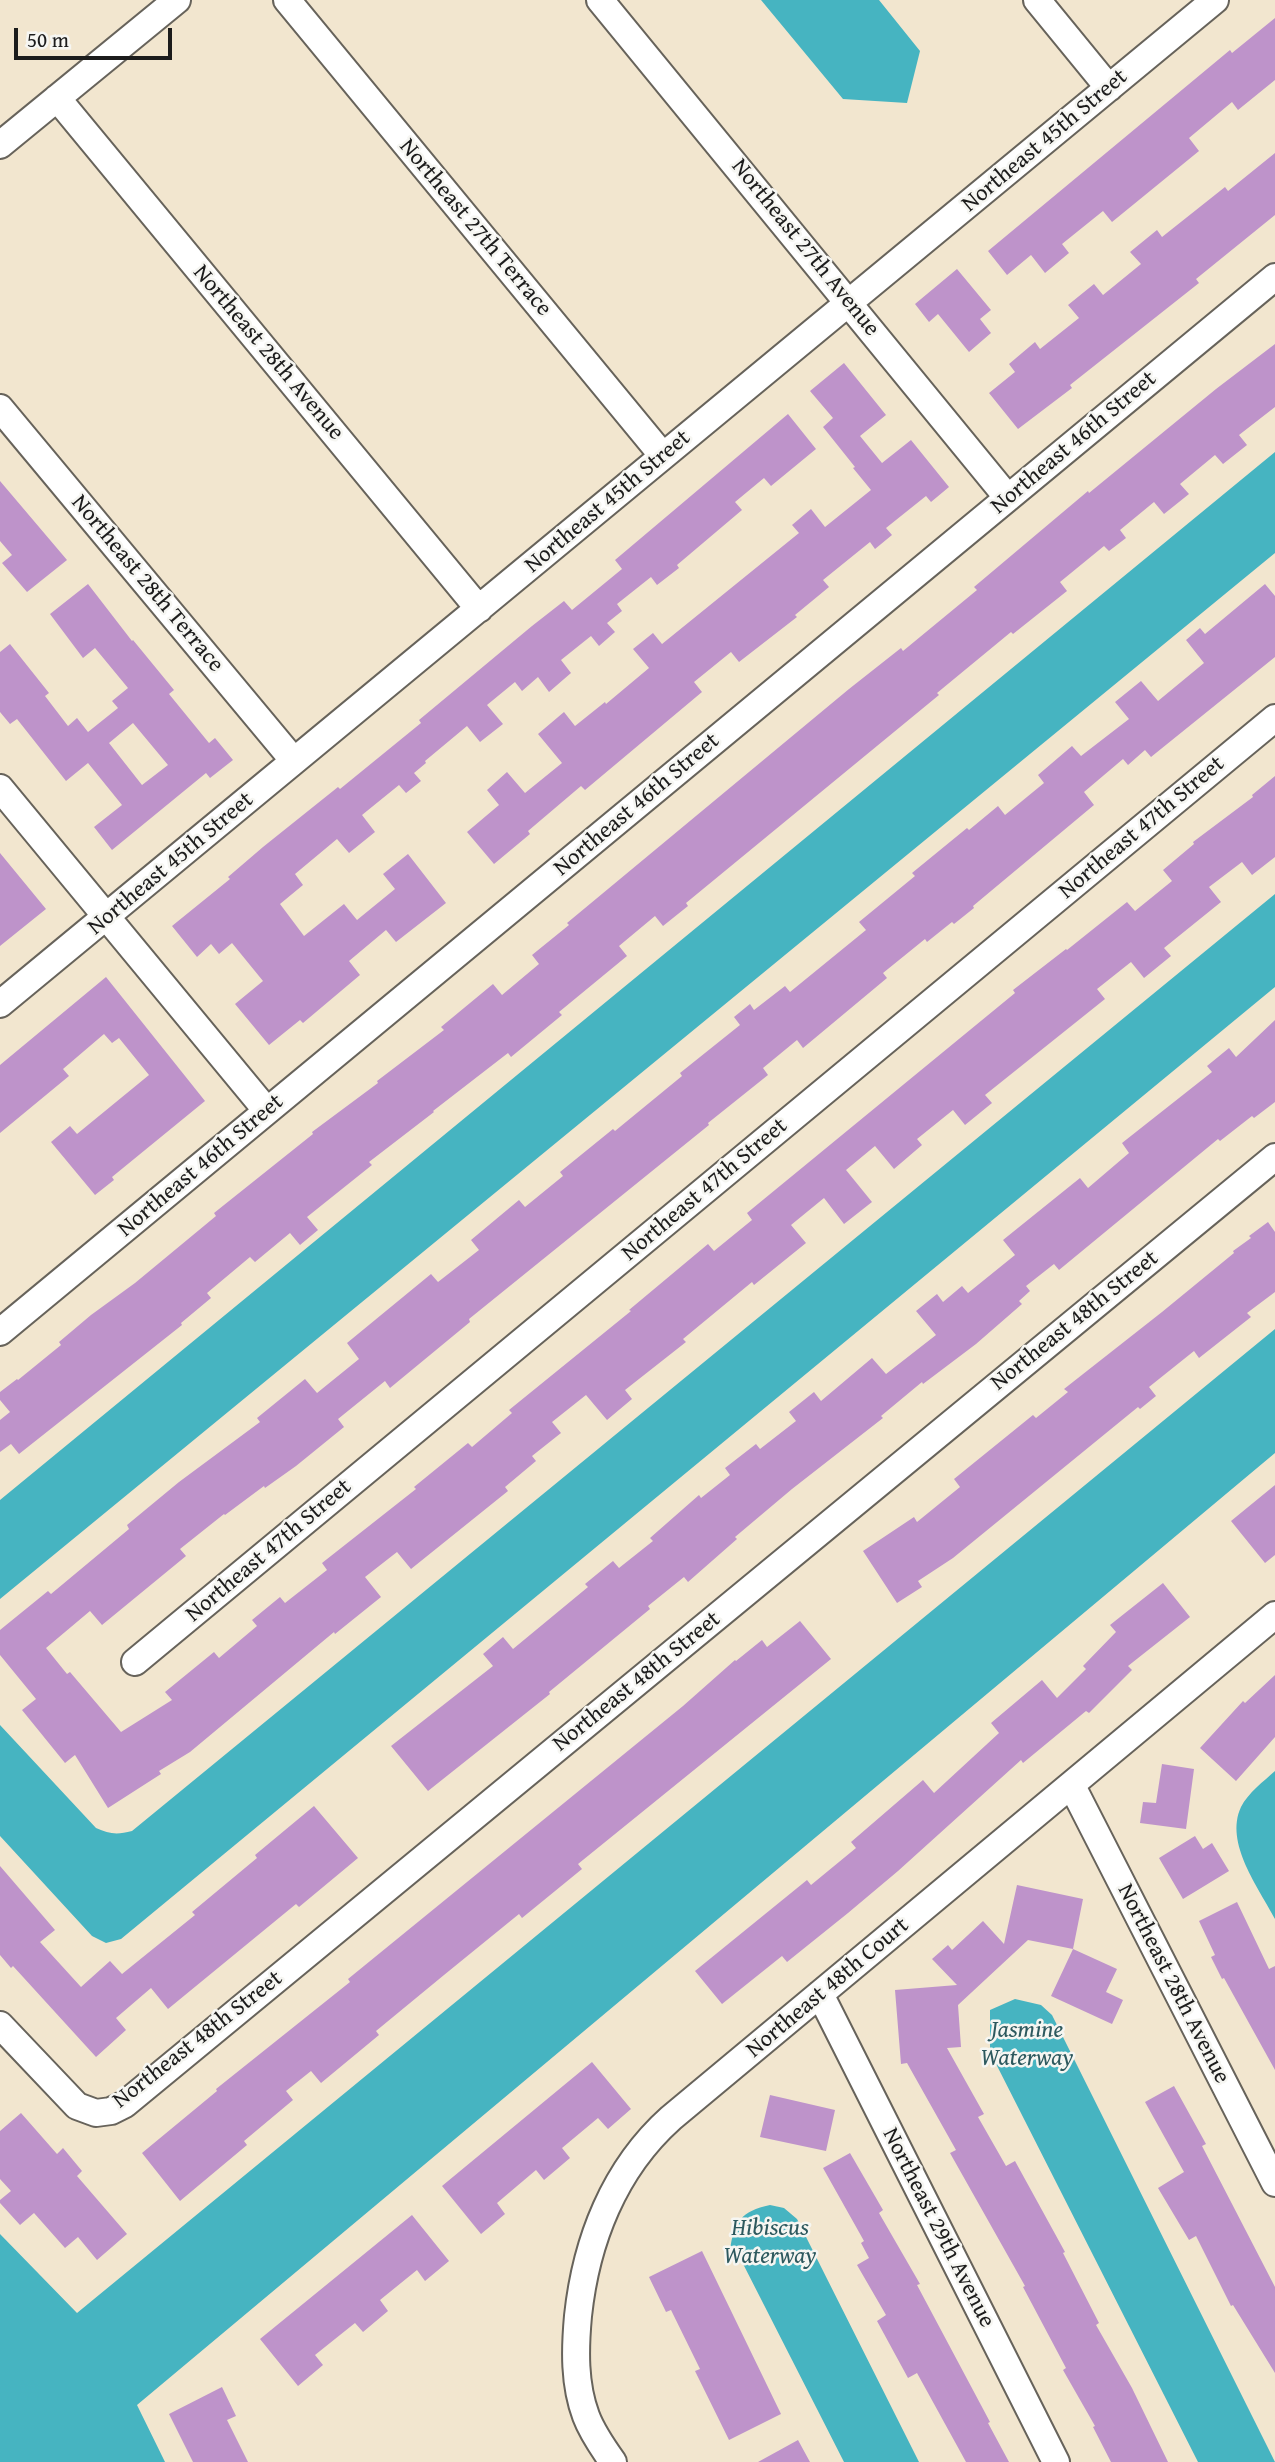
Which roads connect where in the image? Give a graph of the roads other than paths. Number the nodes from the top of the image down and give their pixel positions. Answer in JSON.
{"nodes":[{"id":1,"x":177,"y":0,"type":"edge"},
{"id":2,"x":287,"y":0,"type":"edge"},
{"id":3,"x":600,"y":0,"type":"edge"},
{"id":4,"x":1037,"y":0,"type":"edge"},
{"id":5,"x":1215,"y":0,"type":"edge"},
{"id":6,"x":1109,"y":88,"type":"junction"},
{"id":7,"x":57,"y":98,"type":"junction"},
{"id":8,"x":0,"y":145,"type":"edge"},
{"id":9,"x":1275,"y":277,"type":"edge"},
{"id":10,"x":850,"y":303,"type":"junction"},
{"id":11,"x":0,"y":408,"type":"edge"},
{"id":12,"x":663,"y":456,"type":"junction"},
{"id":13,"x":1008,"y":498,"type":"junction"},
{"id":14,"x":479,"y":609,"type":"junction"},
{"id":15,"x":1275,"y":718,"type":"edge"},
{"id":16,"x":294,"y":761,"type":"junction"},
{"id":17,"x":0,"y":788,"type":"edge"},
{"id":18,"x":107,"y":917,"type":"junction"},
{"id":19,"x":0,"y":1004,"type":"edge"},
{"id":20,"x":267,"y":1111,"type":"junction"},
{"id":21,"x":1275,"y":1157,"type":"edge"},
{"id":22,"x":0,"y":1332,"type":"edge"},
{"id":23,"x":1275,"y":1615,"type":"edge"},
{"id":24,"x":135,"y":1662,"type":"dead end"},
{"id":25,"x":1072,"y":1786,"type":"junction"},
{"id":26,"x":820,"y":1994,"type":"junction"},
{"id":27,"x":0,"y":2025,"type":"edge"},
{"id":28,"x":1275,"y":2183,"type":"edge"},
{"id":29,"x":613,"y":2462,"type":"edge"},
{"id":30,"x":1056,"y":2462,"type":"edge"}],
"edges":[{"from":1,"to":7,"type":"street"},
{"from":2,"to":12,"type":"street","name":"Northeast 27th Terrace"},
{"from":3,"to":10,"type":"street","name":"Northeast 27th Avenue"},
{"from":4,"to":6,"type":"street"},
{"from":5,"to":6,"type":"street","name":"Northeast 45th Street"},
{"from":6,"to":10,"type":"street","name":"Northeast 45th Street"},
{"from":7,"to":8,"type":"street"},
{"from":7,"to":14,"type":"street","name":"Northeast 28th Avenue"},
{"from":9,"to":13,"type":"street","name":"Northeast 46th Street"},
{"from":10,"to":12,"type":"street","name":"Northeast 45th Street"},
{"from":10,"to":13,"type":"street","name":"Northeast 27th Avenue"},
{"from":11,"to":16,"type":"street","name":"Northeast 28th Terrace"},
{"from":12,"to":14,"type":"street","name":"Northeast 45th Street"},
{"from":13,"to":20,"type":"street","name":"Northeast 46th Street"},
{"from":14,"to":16,"type":"street","name":"Northeast 45th Street"},
{"from":15,"to":24,"type":"street","name":"Northeast 47th Street"},
{"from":16,"to":18,"type":"street","name":"Northeast 45th Street"},
{"from":17,"to":18,"type":"street"},
{"from":18,"to":19,"type":"street","name":"Northeast 45th Street"},
{"from":18,"to":20,"type":"street"},
{"from":20,"to":22,"type":"street","name":"Northeast 46th Street"},
{"from":21,"to":27,"type":"street","name":"Northeast 48th Street"},
{"from":23,"to":25,"type":"street","name":"Northeast 48th Court"},
{"from":25,"to":26,"type":"street","name":"Northeast 48th Court"},
{"from":25,"to":28,"type":"street","name":"Northeast 28th Avenue"},
{"from":26,"to":29,"type":"street","name":"Northeast 48th Court"},
{"from":26,"to":30,"type":"street","name":"Northeast 29th Avenue"}]}
